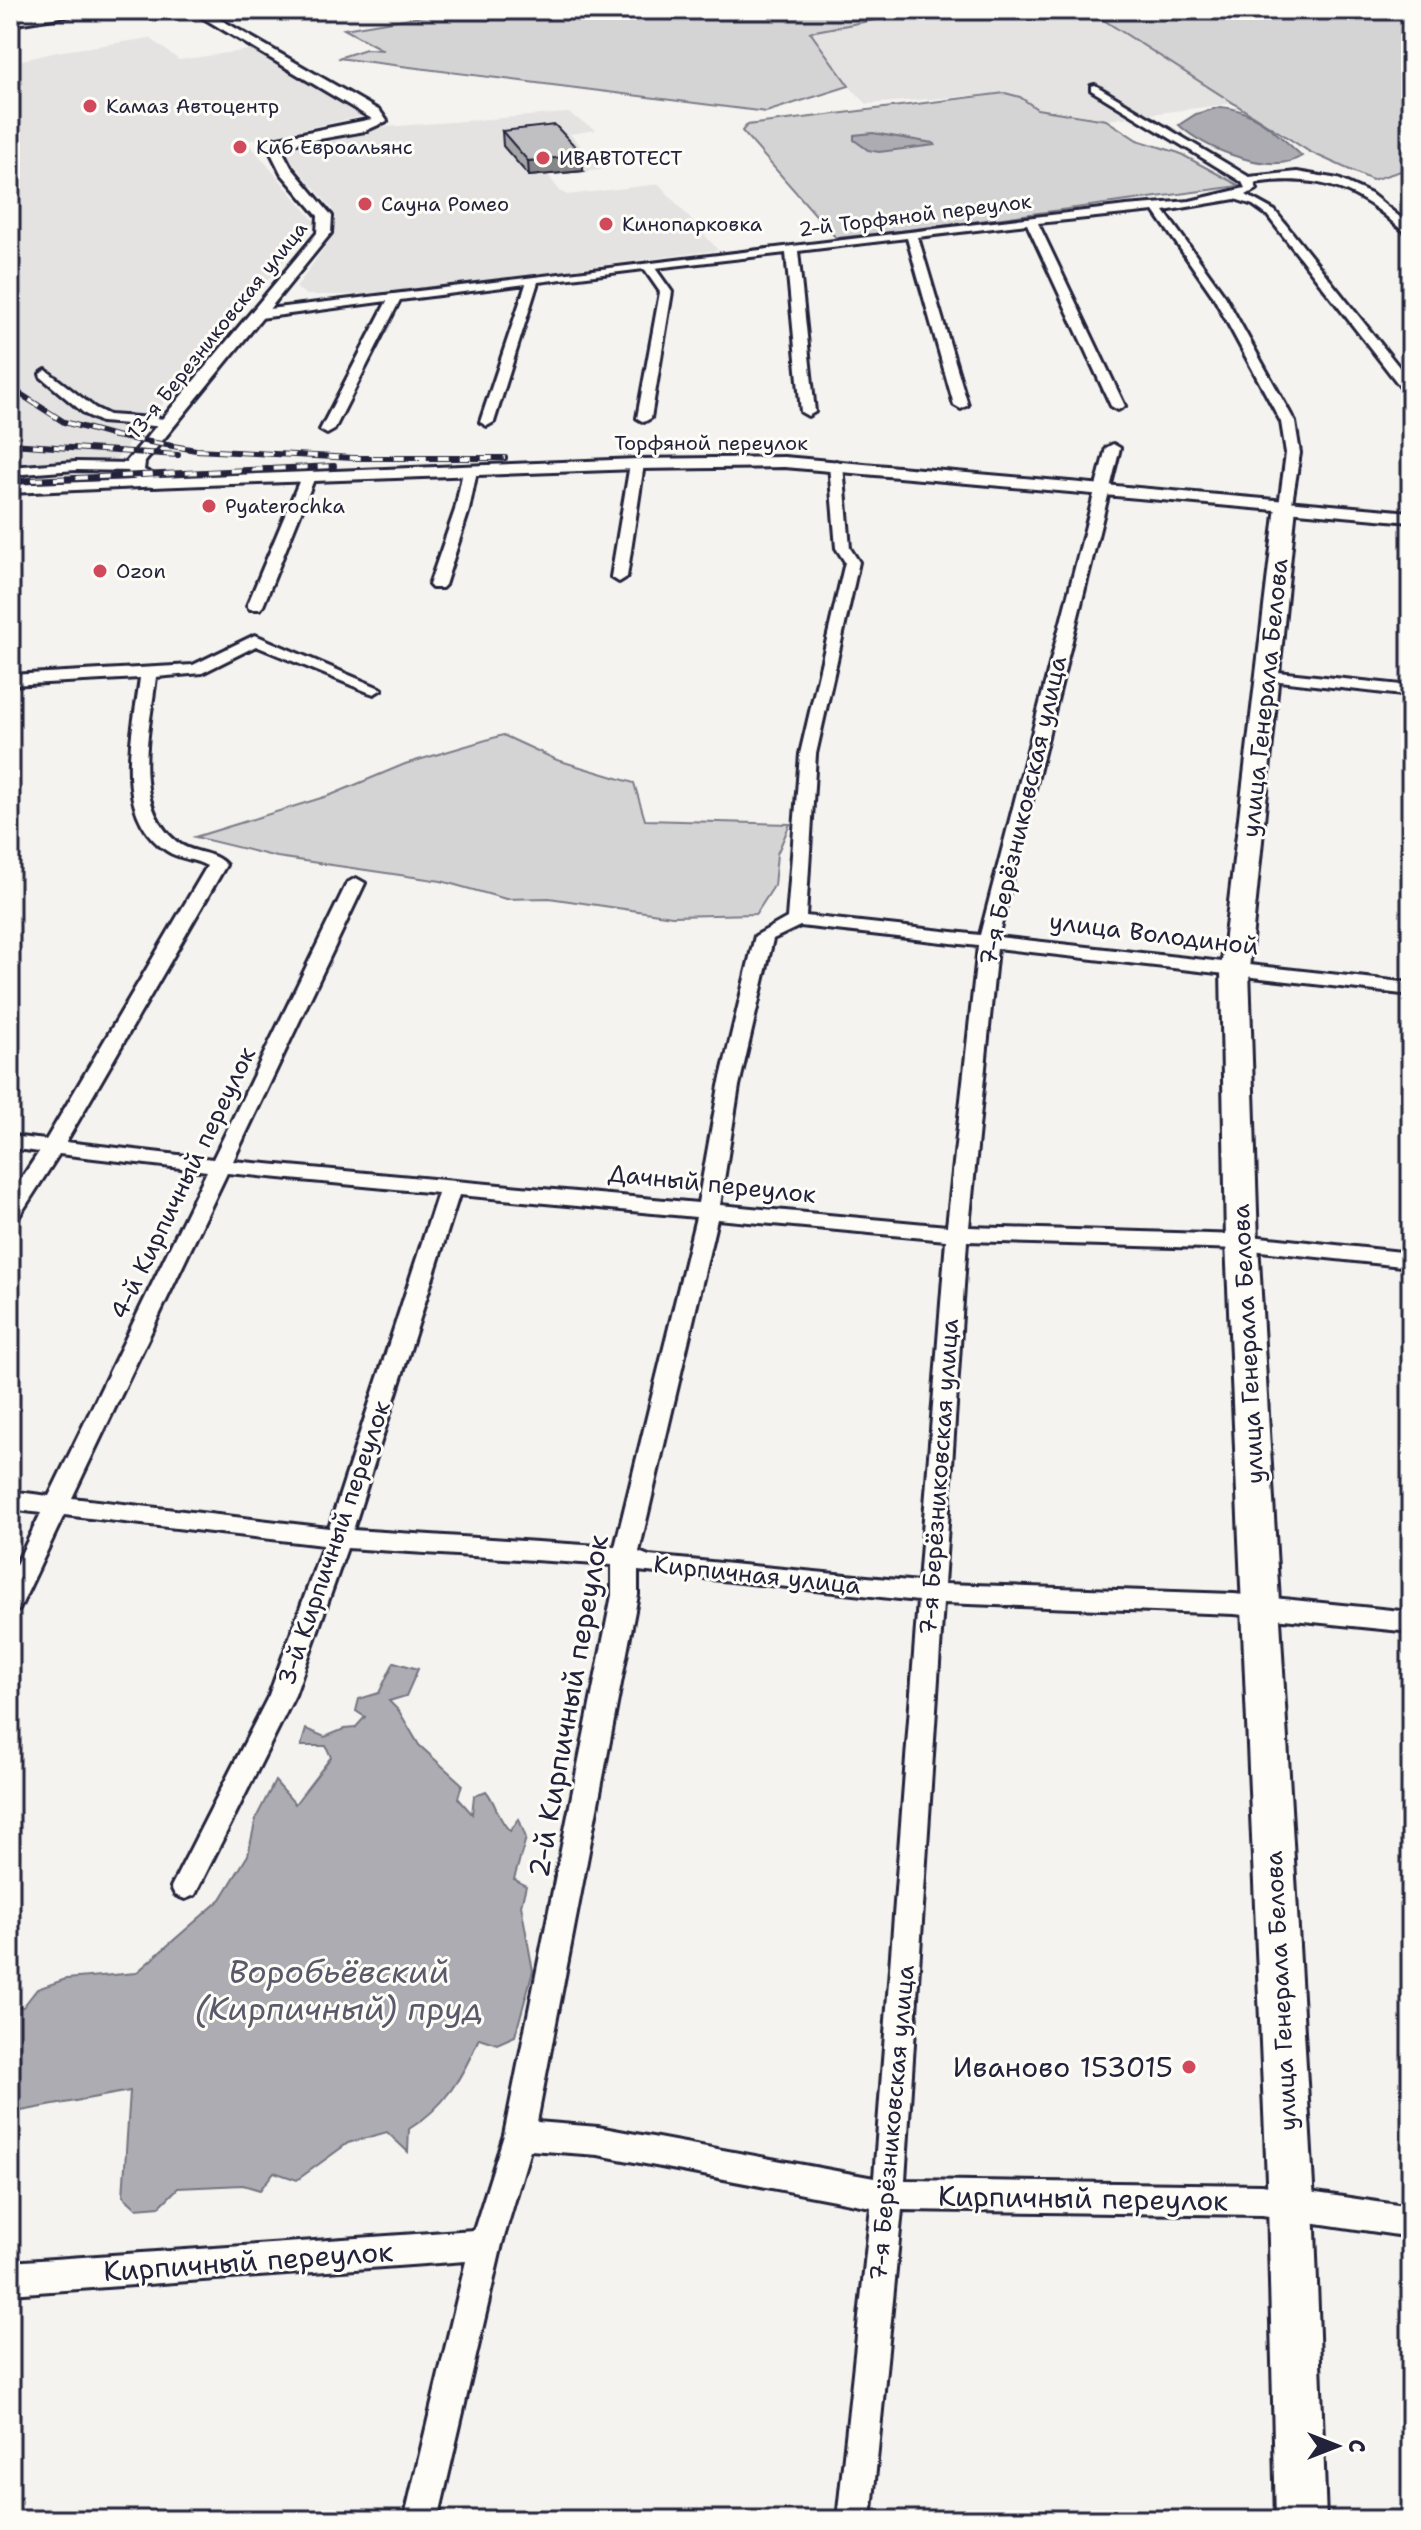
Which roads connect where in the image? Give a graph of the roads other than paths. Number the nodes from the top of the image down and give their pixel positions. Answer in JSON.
{"nodes":[{"id":1,"x":72,"y":10,"type":"edge"},
{"id":2,"x":196,"y":10,"type":"edge"},
{"id":3,"x":10,"y":20,"type":"edge"},
{"id":4,"x":1095,"y":88,"type":"dead end"},
{"id":5,"x":1247,"y":180,"type":"junction"},
{"id":6,"x":1235,"y":195,"type":"junction"},
{"id":7,"x":1157,"y":208,"type":"junction"},
{"id":8,"x":1031,"y":221,"type":"junction"},
{"id":9,"x":1411,"y":232,"type":"edge"},
{"id":10,"x":912,"y":235,"type":"junction"},
{"id":11,"x":792,"y":251,"type":"junction"},
{"id":12,"x":648,"y":266,"type":"junction"},
{"id":13,"x":533,"y":279,"type":"junction"},
{"id":14,"x":277,"y":294,"type":"junction"},
{"id":15,"x":396,"y":296,"type":"junction"},
{"id":16,"x":260,"y":314,"type":"junction"},
{"id":17,"x":46,"y":374,"type":"dead end"},
{"id":18,"x":1411,"y":391,"type":"edge"},
{"id":19,"x":961,"y":405,"type":"dead end"},
{"id":20,"x":1118,"y":406,"type":"dead end"},
{"id":21,"x":808,"y":412,"type":"dead end"},
{"id":22,"x":644,"y":418,"type":"dead end"},
{"id":23,"x":487,"y":422,"type":"dead end"},
{"id":24,"x":167,"y":423,"type":"junction"},
{"id":25,"x":327,"y":430,"type":"dead end"},
{"id":26,"x":1113,"y":448,"type":"dead end"},
{"id":27,"x":637,"y":464,"type":"junction"},
{"id":28,"x":836,"y":465,"type":"junction"},
{"id":29,"x":133,"y":467,"type":"junction"},
{"id":30,"x":10,"y":471,"type":"edge"},
{"id":31,"x":470,"y":471,"type":"junction"},
{"id":32,"x":308,"y":477,"type":"junction"},
{"id":33,"x":158,"y":483,"type":"junction"},
{"id":34,"x":10,"y":489,"type":"edge"},
{"id":35,"x":1103,"y":489,"type":"junction"},
{"id":36,"x":1286,"y":506,"type":"junction"},
{"id":37,"x":1411,"y":517,"type":"edge"},
{"id":38,"x":619,"y":577,"type":"dead end"},
{"id":39,"x":437,"y":585,"type":"dead end"},
{"id":40,"x":255,"y":606,"type":"dead end"},
{"id":41,"x":148,"y":675,"type":"junction"},
{"id":42,"x":1268,"y":676,"type":"junction"},
{"id":43,"x":10,"y":680,"type":"edge"},
{"id":44,"x":374,"y":689,"type":"dead end"},
{"id":45,"x":1411,"y":691,"type":"edge"},
{"id":46,"x":356,"y":883,"type":"dead end"},
{"id":47,"x":796,"y":920,"type":"junction"},
{"id":48,"x":988,"y":940,"type":"junction"},
{"id":49,"x":1235,"y":969,"type":"junction"},
{"id":50,"x":1411,"y":989,"type":"edge"},
{"id":51,"x":10,"y":1142,"type":"edge"},
{"id":52,"x":52,"y":1148,"type":"junction"},
{"id":53,"x":221,"y":1166,"type":"junction"},
{"id":54,"x":451,"y":1185,"type":"junction"},
{"id":55,"x":708,"y":1210,"type":"junction"},
{"id":56,"x":10,"y":1213,"type":"edge"},
{"id":57,"x":957,"y":1234,"type":"junction"},
{"id":58,"x":1242,"y":1242,"type":"junction"},
{"id":59,"x":1411,"y":1260,"type":"edge"},
{"id":60,"x":10,"y":1500,"type":"edge"},
{"id":61,"x":55,"y":1505,"type":"junction"},
{"id":62,"x":338,"y":1538,"type":"junction"},
{"id":63,"x":625,"y":1557,"type":"junction"},
{"id":64,"x":930,"y":1593,"type":"junction"},
{"id":65,"x":10,"y":1603,"type":"edge"},
{"id":66,"x":1261,"y":1606,"type":"junction"},
{"id":67,"x":1411,"y":1622,"type":"edge"},
{"id":68,"x":185,"y":1887,"type":"dead end"},
{"id":69,"x":519,"y":2135,"type":"junction"},
{"id":70,"x":888,"y":2195,"type":"junction"},
{"id":71,"x":1291,"y":2203,"type":"junction"},
{"id":72,"x":1411,"y":2222,"type":"edge"},
{"id":73,"x":486,"y":2244,"type":"junction"},
{"id":74,"x":10,"y":2278,"type":"edge"},
{"id":75,"x":421,"y":2520,"type":"edge"},
{"id":76,"x":854,"y":2520,"type":"edge"},
{"id":77,"x":1301,"y":2520,"type":"edge"}],
"edges":[{"from":1,"to":3,"type":"main road"},
{"from":2,"to":14,"type":"street","name":"13-я Березниковская улица"},
{"from":4,"to":5,"type":"street"},
{"from":5,"to":6,"type":"street"},
{"from":5,"to":9,"type":"street"},
{"from":6,"to":7,"type":"street","name":"2-й Торфяной переулок"},
{"from":6,"to":18,"type":"street"},
{"from":7,"to":8,"type":"street","name":"2-й Торфяной переулок"},
{"from":7,"to":36,"type":"street","name":"улица Генерала Белова"},
{"from":8,"to":10,"type":"street","name":"2-й Торфяной переулок"},
{"from":8,"to":20,"type":"street"},
{"from":10,"to":11,"type":"street","name":"2-й Торфяной переулок"},
{"from":10,"to":19,"type":"street"},
{"from":11,"to":12,"type":"street","name":"2-й Торфяной переулок"},
{"from":11,"to":21,"type":"street"},
{"from":12,"to":13,"type":"street","name":"2-й Торфяной переулок"},
{"from":12,"to":22,"type":"street"},
{"from":13,"to":15,"type":"street","name":"2-й Торфяной переулок"},
{"from":13,"to":23,"type":"street"},
{"from":14,"to":15,"type":"street","name":"2-й Торфяной переулок"},
{"from":14,"to":16,"type":"street","name":"13-я Березниковская улица"},
{"from":15,"to":16,"type":"street","name":"2-й Торфяной переулок"},
{"from":15,"to":25,"type":"street"},
{"from":16,"to":24,"type":"street","name":"13-я Березниковская улица"},
{"from":17,"to":24,"type":"street"},
{"from":24,"to":29,"type":"street","name":"13-я Березниковская улица"},
{"from":26,"to":35,"type":"street","name":"7-я Берёзниковская улица"},
{"from":27,"to":28,"type":"street","name":"Торфяной переулок"},
{"from":27,"to":31,"type":"street","name":"Торфяной переулок"},
{"from":27,"to":38,"type":"street"},
{"from":28,"to":35,"type":"street","name":"Торфяной переулок"},
{"from":28,"to":47,"type":"street"},
{"from":29,"to":30,"type":"street"},
{"from":29,"to":33,"type":"street","name":"13-я Березниковская улица"},
{"from":31,"to":32,"type":"street","name":"Торфяной переулок"},
{"from":31,"to":39,"type":"street"},
{"from":32,"to":33,"type":"street","name":"Торфяной переулок"},
{"from":32,"to":40,"type":"street"},
{"from":33,"to":34,"type":"street","name":"Торфяной переулок"},
{"from":35,"to":36,"type":"street","name":"Торфяной переулок"},
{"from":35,"to":48,"type":"street","name":"7-я Берёзниковская улица"},
{"from":36,"to":37,"type":"street","name":"Торфяной переулок"},
{"from":36,"to":42,"type":"main road","name":"улица Генерала Белова"},
{"from":41,"to":43,"type":"street"},
{"from":41,"to":44,"type":"street"},
{"from":41,"to":52,"type":"street"},
{"from":42,"to":45,"type":"street"},
{"from":42,"to":49,"type":"main road","name":"улица Генерала Белова"},
{"from":46,"to":53,"type":"street","name":"4-й Кирпичный переулок"},
{"from":47,"to":48,"type":"street","name":"улица Володиной"},
{"from":47,"to":55,"type":"street","name":"2-й Кирпичный переулок"},
{"from":48,"to":49,"type":"street","name":"улица Володиной"},
{"from":48,"to":57,"type":"street","name":"7-я Берёзниковская улица"},
{"from":49,"to":50,"type":"street","name":"улица Володиной"},
{"from":49,"to":58,"type":"main road","name":"улица Генерала Белова"},
{"from":51,"to":52,"type":"street","name":"Дачный переулок"},
{"from":52,"to":53,"type":"street","name":"Дачный переулок"},
{"from":52,"to":56,"type":"street"},
{"from":53,"to":54,"type":"street","name":"Дачный переулок"},
{"from":53,"to":61,"type":"street","name":"4-й Кирпичный переулок"},
{"from":54,"to":55,"type":"street","name":"Дачный переулок"},
{"from":54,"to":62,"type":"street","name":"3-й Кирпичный переулок"},
{"from":55,"to":57,"type":"street","name":"Дачный переулок"},
{"from":55,"to":63,"type":"street","name":"2-й Кирпичный переулок"},
{"from":57,"to":58,"type":"street","name":"Дачный переулок"},
{"from":57,"to":64,"type":"street","name":"7-я Берёзниковская улица"},
{"from":58,"to":59,"type":"street","name":"Дачный переулок"},
{"from":58,"to":66,"type":"main road","name":"улица Генерала Белова"},
{"from":60,"to":61,"type":"street","name":"Кирпичная улица"},
{"from":61,"to":62,"type":"street","name":"Кирпичная улица"},
{"from":61,"to":65,"type":"street","name":"4-й Кирпичный переулок"},
{"from":62,"to":63,"type":"street","name":"Кирпичная улица"},
{"from":62,"to":68,"type":"street","name":"3-й Кирпичный переулок"},
{"from":63,"to":64,"type":"street","name":"Кирпичная улица"},
{"from":63,"to":69,"type":"street","name":"2-й Кирпичный переулок"},
{"from":64,"to":66,"type":"street","name":"Кирпичная улица"},
{"from":64,"to":70,"type":"street","name":"7-я Берёзниковская улица"},
{"from":66,"to":67,"type":"street","name":"Кирпичная улица"},
{"from":66,"to":71,"type":"main road","name":"улица Генерала Белова"},
{"from":69,"to":70,"type":"street","name":"Кирпичный переулок"},
{"from":69,"to":73,"type":"street","name":"2-й Кирпичный переулок"},
{"from":70,"to":71,"type":"street","name":"Кирпичный переулок"},
{"from":70,"to":76,"type":"street","name":"7-я Берёзниковская улица"},
{"from":71,"to":72,"type":"street","name":"Кирпичный переулок"},
{"from":71,"to":77,"type":"main road","name":"улица Генерала Белова"},
{"from":73,"to":74,"type":"street","name":"Кирпичный переулок"},
{"from":73,"to":75,"type":"street","name":"2-й Кирпичный переулок"}]}
